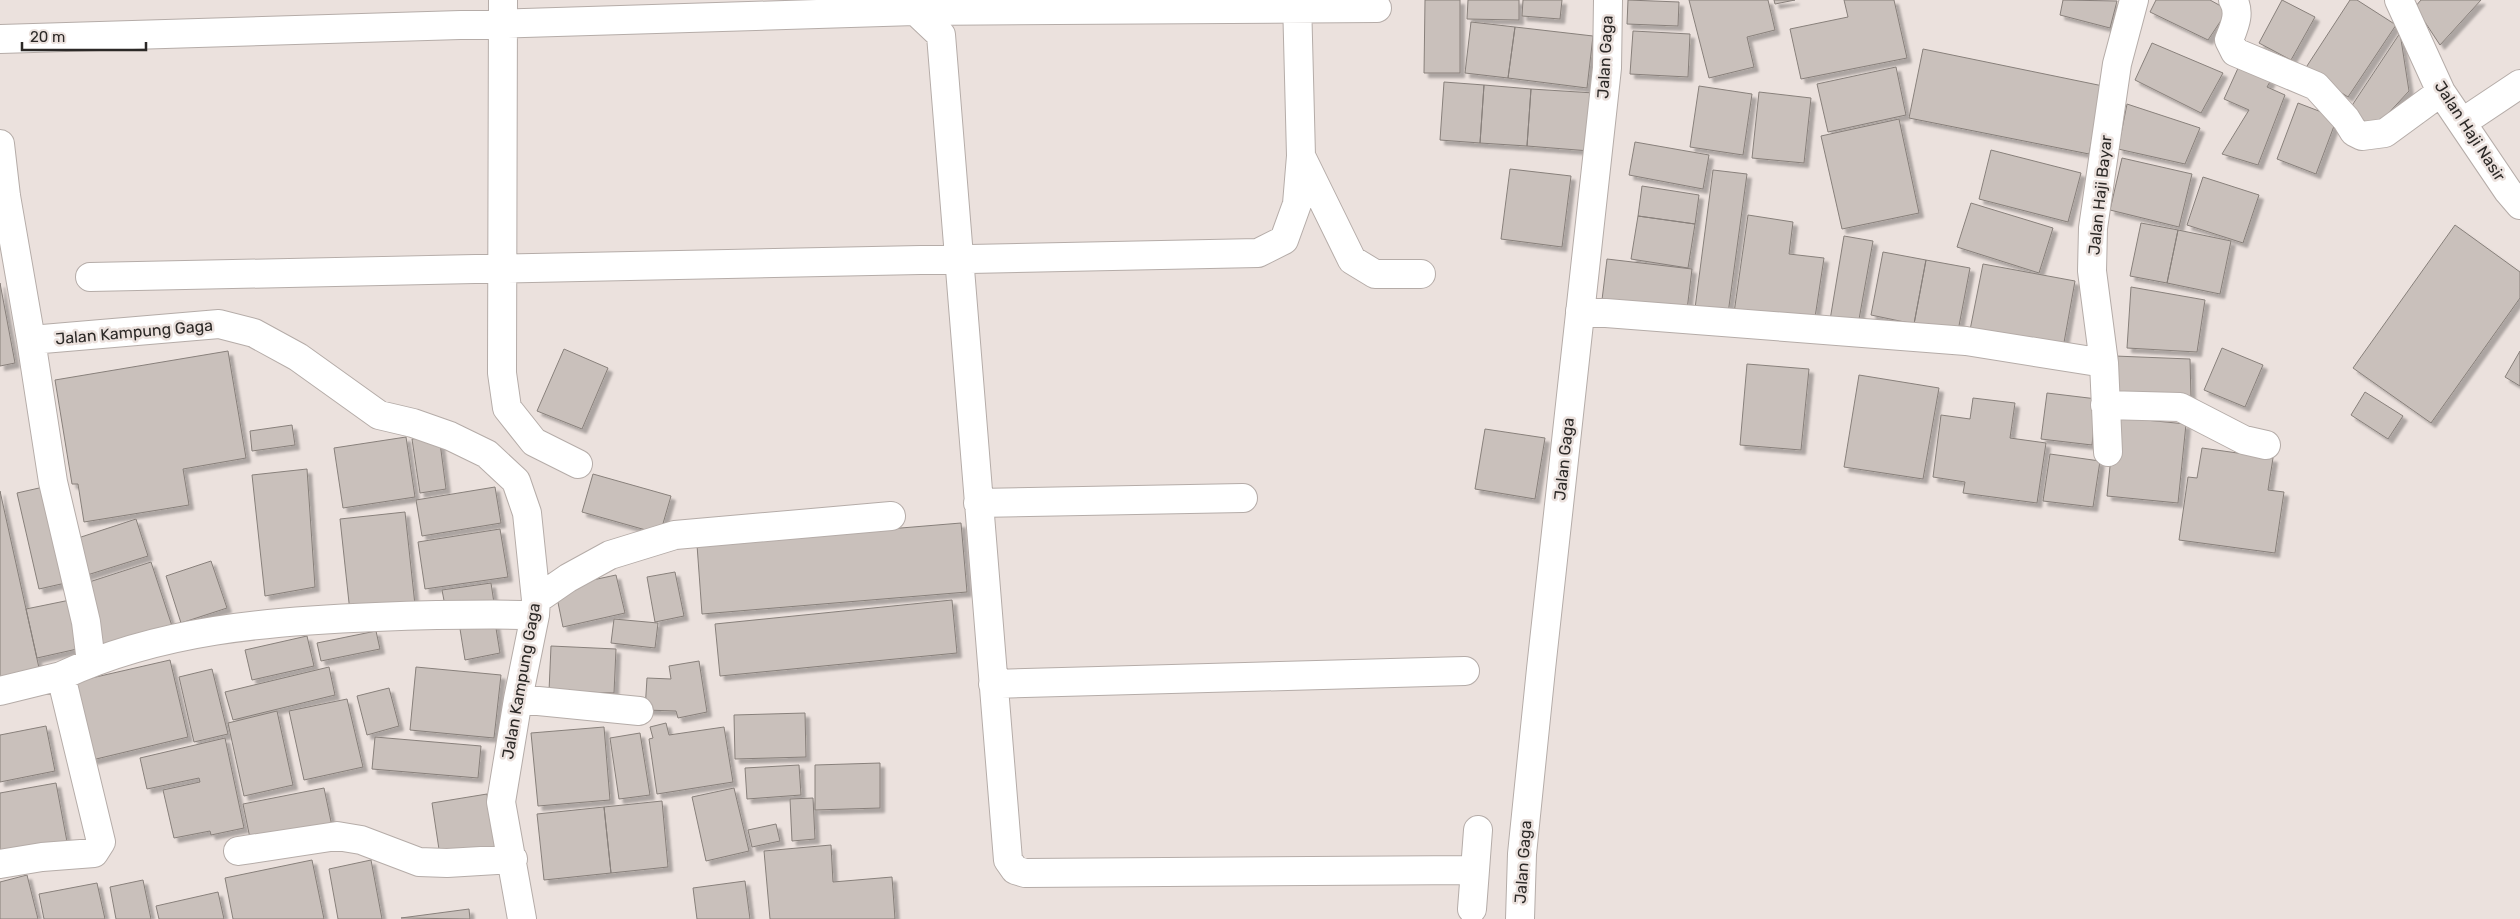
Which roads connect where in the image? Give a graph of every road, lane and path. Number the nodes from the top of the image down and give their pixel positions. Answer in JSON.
{"nodes":[{"id":1,"x":1608,"y":0,"type":"edge"},
{"id":2,"x":2134,"y":0,"type":"edge"},
{"id":3,"x":2233,"y":0,"type":"edge"},
{"id":4,"x":2399,"y":0,"type":"edge"},
{"id":5,"x":1298,"y":5,"type":"edge"},
{"id":6,"x":909,"y":6,"type":"edge"},
{"id":7,"x":1377,"y":8,"type":"dead end"},
{"id":8,"x":503,"y":12,"type":"edge"},
{"id":9,"x":0,"y":39,"type":"edge"},
{"id":10,"x":2520,"y":84,"type":"edge"},
{"id":11,"x":2441,"y":92,"type":"junction"},
{"id":12,"x":2463,"y":122,"type":"junction"},
{"id":13,"x":0,"y":144,"type":"edge"},
{"id":14,"x":1301,"y":156,"type":"junction"},
{"id":15,"x":2520,"y":205,"type":"edge"},
{"id":16,"x":960,"y":259,"type":"junction"},
{"id":17,"x":502,"y":269,"type":"junction"},
{"id":18,"x":1421,"y":274,"type":"dead end"},
{"id":19,"x":90,"y":277,"type":"dead end"},
{"id":20,"x":1580,"y":311,"type":"junction"},
{"id":21,"x":31,"y":340,"type":"junction"},
{"id":22,"x":2104,"y":363,"type":"junction"},
{"id":23,"x":2105,"y":405,"type":"junction"},
{"id":24,"x":2266,"y":445,"type":"dead end"},
{"id":25,"x":2108,"y":452,"type":"dead end"},
{"id":26,"x":578,"y":464,"type":"dead end"},
{"id":27,"x":1243,"y":498,"type":"dead end"},
{"id":28,"x":978,"y":503,"type":"junction"},
{"id":29,"x":891,"y":516,"type":"dead end"},
{"id":30,"x":536,"y":608,"type":"junction"},
{"id":31,"x":91,"y":662,"type":"junction"},
{"id":32,"x":1465,"y":671,"type":"dead end"},
{"id":33,"x":61,"y":676,"type":"junction"},
{"id":34,"x":993,"y":684,"type":"junction"},
{"id":35,"x":0,"y":691,"type":"edge"},
{"id":36,"x":518,"y":699,"type":"junction"},
{"id":37,"x":639,"y":710,"type":"dead end"},
{"id":38,"x":1478,"y":830,"type":"dead end"},
{"id":39,"x":238,"y":851,"type":"dead end"},
{"id":40,"x":513,"y":859,"type":"junction"},
{"id":41,"x":0,"y":864,"type":"edge"},
{"id":42,"x":1475,"y":870,"type":"junction"},
{"id":43,"x":1472,"y":909,"type":"dead end"},
{"id":44,"x":522,"y":919,"type":"edge"},
{"id":45,"x":1520,"y":919,"type":"edge"}],
"edges":[{"from":1,"to":20,"type":"street","name":"Jalan Gaga"},
{"from":2,"to":22,"type":"street","name":"Jalan Haji Bayar"},
{"from":3,"to":11,"type":"street"},
{"from":4,"to":11,"type":"street","name":"Jalan Haji Nasir"},
{"from":5,"to":6,"type":"street"},
{"from":5,"to":7,"type":"street"},
{"from":5,"to":14,"type":"street"},
{"from":6,"to":8,"type":"street"},
{"from":6,"to":16,"type":"street"},
{"from":8,"to":9,"type":"street"},
{"from":8,"to":17,"type":"street"},
{"from":10,"to":12,"type":"street"},
{"from":11,"to":12,"type":"street","name":"Jalan Haji Nasir"},
{"from":12,"to":15,"type":"street","name":"Jalan Haji Nasir"},
{"from":13,"to":21,"type":"street","name":"Jalan Kampung Gaga"},
{"from":14,"to":16,"type":"street"},
{"from":14,"to":18,"type":"street"},
{"from":16,"to":17,"type":"street"},
{"from":16,"to":28,"type":"street"},
{"from":17,"to":19,"type":"street"},
{"from":17,"to":26,"type":"street"},
{"from":20,"to":22,"type":"street"},
{"from":20,"to":45,"type":"street","name":"Jalan Gaga"},
{"from":21,"to":30,"type":"street","name":"Jalan Kampung Gaga"},
{"from":21,"to":31,"type":"street"},
{"from":22,"to":23,"type":"street","name":"Jalan Haji Bayar"},
{"from":23,"to":24,"type":"street"},
{"from":23,"to":25,"type":"street","name":"Jalan Haji Bayar"},
{"from":27,"to":28,"type":"street"},
{"from":28,"to":34,"type":"street"},
{"from":29,"to":30,"type":"street"},
{"from":30,"to":31,"type":"street"},
{"from":30,"to":36,"type":"street","name":"Jalan Kampung Gaga"},
{"from":31,"to":33,"type":"street"},
{"from":32,"to":34,"type":"street"},
{"from":33,"to":35,"type":"street"},
{"from":33,"to":41,"type":"street"},
{"from":34,"to":42,"type":"street"},
{"from":36,"to":37,"type":"street"},
{"from":36,"to":40,"type":"street","name":"Jalan Kampung Gaga"},
{"from":38,"to":42,"type":"street"},
{"from":39,"to":40,"type":"street"},
{"from":40,"to":44,"type":"street","name":"Jalan Kampung Gaga"},
{"from":42,"to":43,"type":"street"}]}
